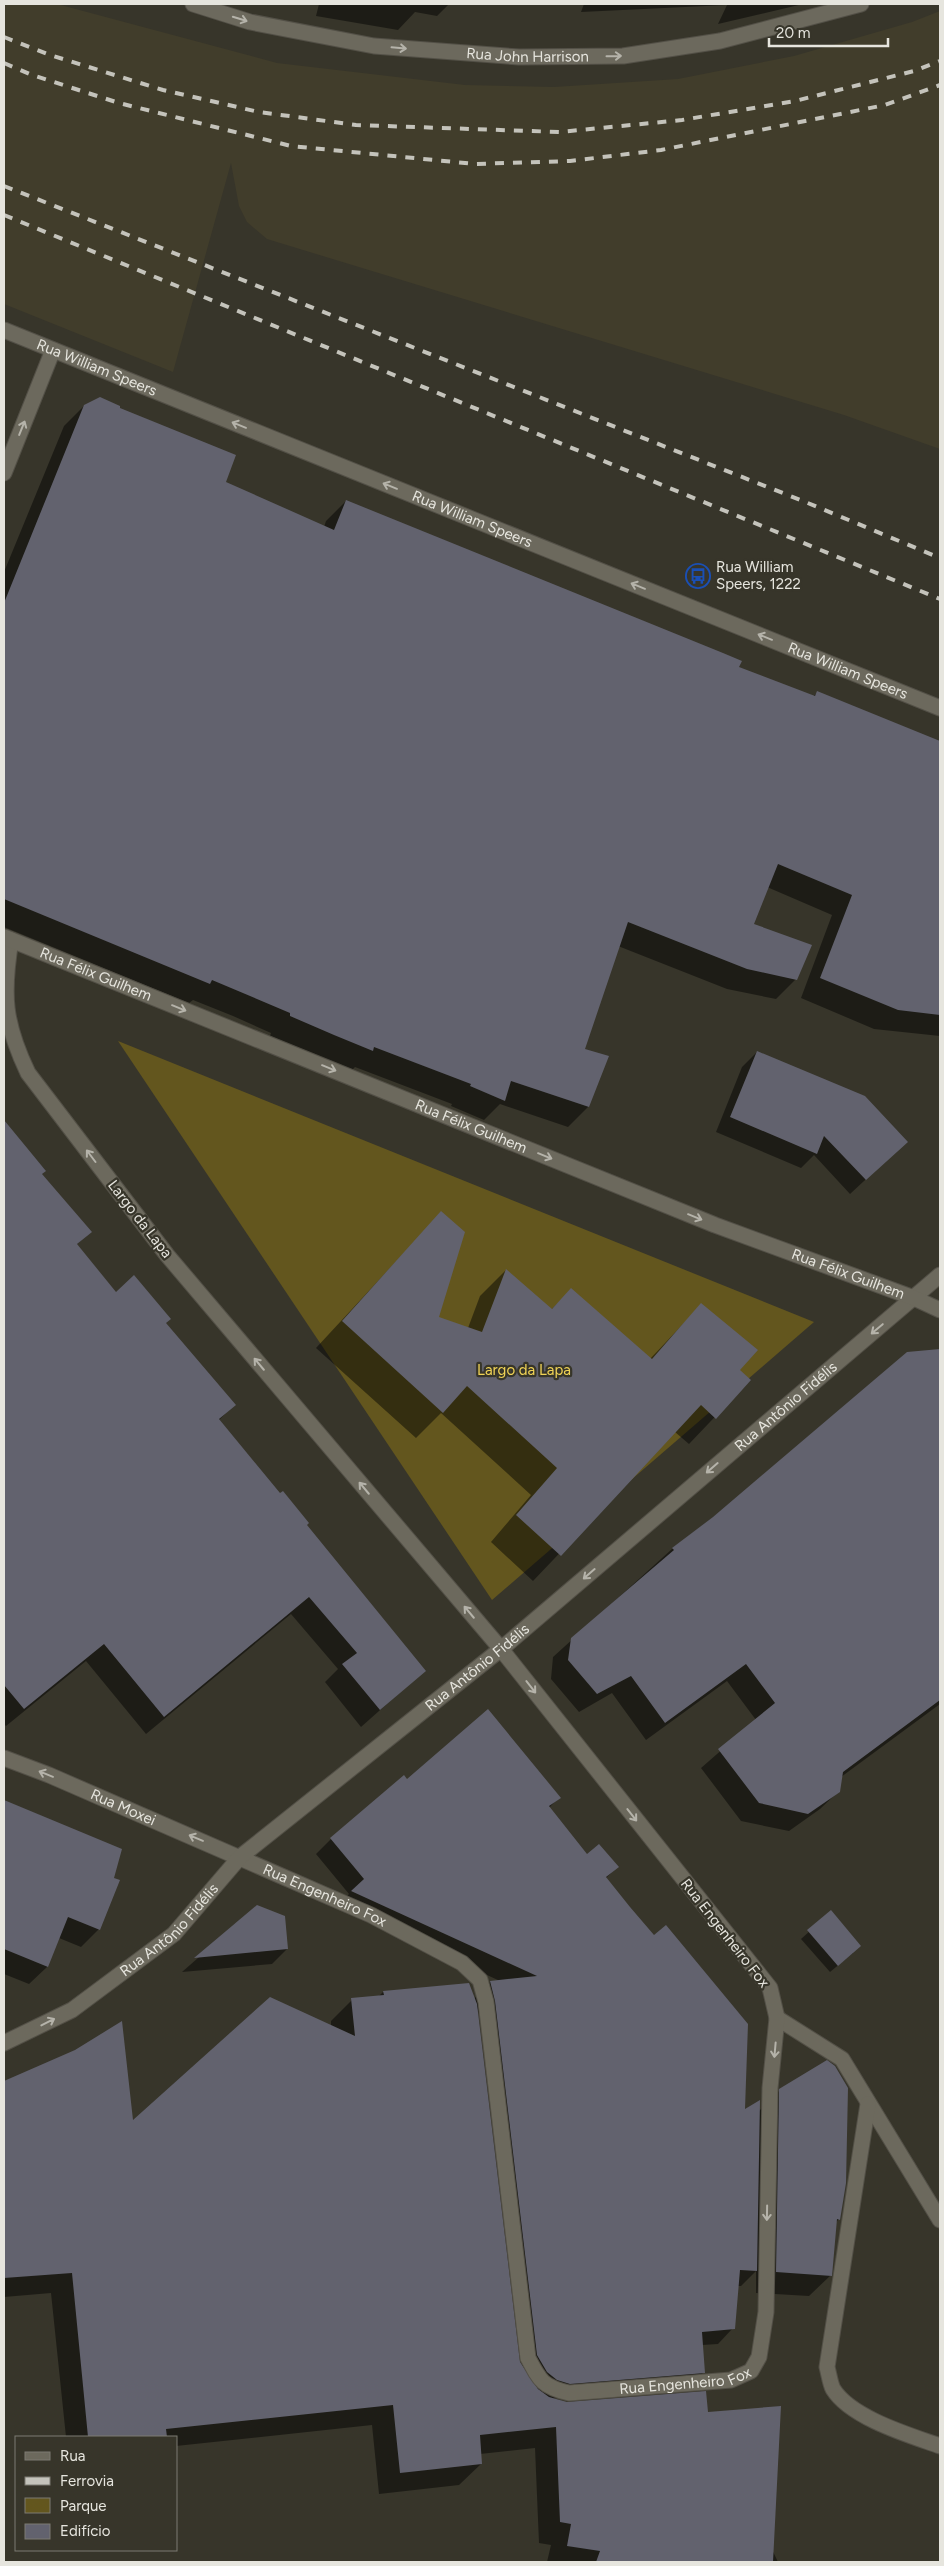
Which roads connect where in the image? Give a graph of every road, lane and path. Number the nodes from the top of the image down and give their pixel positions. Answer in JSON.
{"nodes":[{"id":1,"x":861,"y":4,"type":"edge"},
{"id":2,"x":199,"y":5,"type":"edge"},
{"id":3,"x":4,"y":330,"type":"edge"},
{"id":4,"x":53,"y":350,"type":"junction"},
{"id":5,"x":4,"y":474,"type":"edge"},
{"id":6,"x":940,"y":708,"type":"edge"},
{"id":7,"x":8,"y":938,"type":"edge"},
{"id":8,"x":940,"y":1275,"type":"edge"},
{"id":9,"x":914,"y":1298,"type":"junction"},
{"id":10,"x":940,"y":1310,"type":"edge"},
{"id":11,"x":501,"y":1649,"type":"junction"},
{"id":12,"x":4,"y":1758,"type":"edge"},
{"id":13,"x":240,"y":1857,"type":"junction"},
{"id":14,"x":777,"y":2018,"type":"junction"},
{"id":15,"x":4,"y":2043,"type":"edge"},
{"id":16,"x":868,"y":2104,"type":"junction"},
{"id":17,"x":940,"y":2220,"type":"edge"},
{"id":18,"x":940,"y":2446,"type":"edge"}],
"edges":[{"from":2,"to":1,"type":"street","name":"Rua John Harrison","one_way":true},
{"from":3,"to":4,"type":"street","name":"Rua William Speers"},
{"from":5,"to":4,"type":"street","one_way":true},
{"from":6,"to":4,"type":"street","name":"Rua William Speers","one_way":true},
{"from":7,"to":9,"type":"street","name":"Rua Félix Guilhem","one_way":true},
{"from":11,"to":7,"type":"street","name":"Largo da Lapa","one_way":true},
{"from":8,"to":9,"type":"street","name":"Rua Antônio Fidélis"},
{"from":9,"to":10,"type":"street","name":"Rua Félix Guilhem"},
{"from":9,"to":11,"type":"street","name":"Rua Antônio Fidélis","one_way":true},
{"from":11,"to":13,"type":"street","name":"Rua Antônio Fidélis"},
{"from":11,"to":14,"type":"street","name":"Rua Engenheiro Fox","one_way":true},
{"from":13,"to":12,"type":"street","name":"Rua Moxei","one_way":true},
{"from":14,"to":13,"type":"street","name":"Rua Engenheiro Fox","one_way":true},
{"from":15,"to":13,"type":"street","name":"Rua Antônio Fidélis","one_way":true},
{"from":14,"to":16,"type":"street"},
{"from":16,"to":17,"type":"street"},
{"from":16,"to":18,"type":"street"}]}
